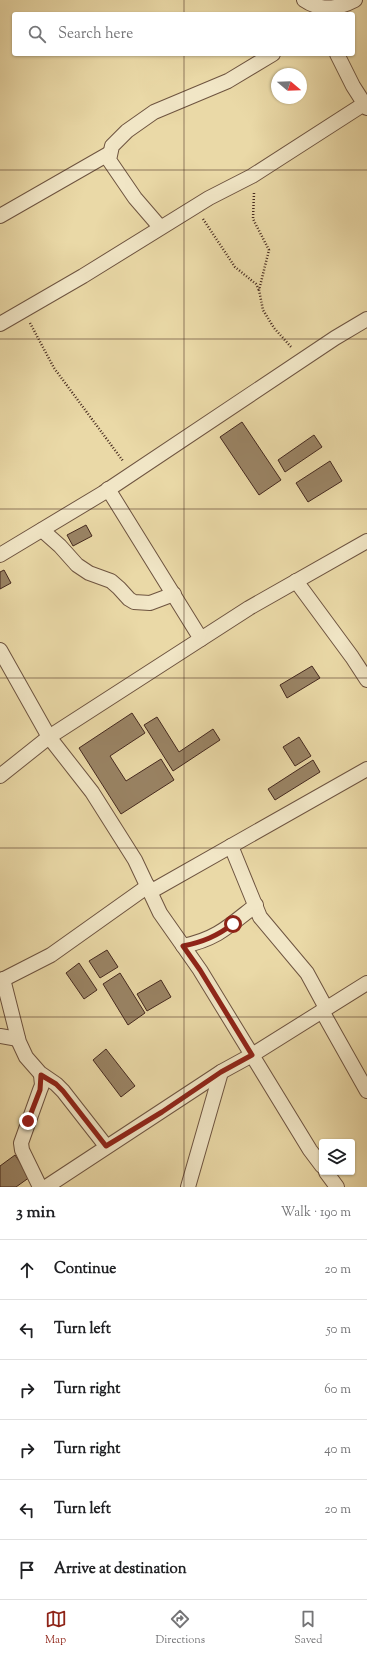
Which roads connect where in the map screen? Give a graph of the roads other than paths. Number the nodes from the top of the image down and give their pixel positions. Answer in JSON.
{"nodes":[{"id":1,"x":355,"y":0,"type":"edge"},
{"id":2,"x":311,"y":6,"type":"edge"},
{"id":3,"x":270,"y":56,"type":"edge"},
{"id":4,"x":338,"y":56,"type":"edge"},
{"id":5,"x":366,"y":106,"type":"edge"},
{"id":6,"x":110,"y":153,"type":"junction"},
{"id":7,"x":0,"y":216,"type":"edge"},
{"id":8,"x":160,"y":227,"type":"junction"},
{"id":9,"x":367,"y":319,"type":"edge"},
{"id":10,"x":0,"y":324,"type":"edge"},
{"id":11,"x":108,"y":489,"type":"junction"},
{"id":12,"x":42,"y":530,"type":"junction"},
{"id":13,"x":367,"y":541,"type":"edge"},
{"id":14,"x":0,"y":555,"type":"edge"},
{"id":15,"x":296,"y":581,"type":"junction"},
{"id":16,"x":174,"y":594,"type":"junction"},
{"id":17,"x":202,"y":639,"type":"junction"},
{"id":18,"x":0,"y":650,"type":"edge"},
{"id":19,"x":367,"y":680,"type":"edge"},
{"id":20,"x":49,"y":737,"type":"junction"},
{"id":21,"x":367,"y":769,"type":"edge"},
{"id":22,"x":0,"y":776,"type":"edge"},
{"id":23,"x":231,"y":846,"type":"junction"},
{"id":24,"x":149,"y":889,"type":"junction"},
{"id":25,"x":256,"y":905,"type":"junction"},
{"id":26,"x":183,"y":946,"type":"junction"},
{"id":27,"x":2,"y":980,"type":"edge"},
{"id":28,"x":367,"y":982,"type":"edge"},
{"id":29,"x":324,"y":1010,"type":"junction"},
{"id":30,"x":0,"y":1036,"type":"edge"},
{"id":31,"x":18,"y":1039,"type":"junction"},
{"id":32,"x":252,"y":1055,"type":"junction"},
{"id":33,"x":221,"y":1072,"type":"junction"},
{"id":34,"x":41,"y":1075,"type":"junction"},
{"id":35,"x":367,"y":1090,"type":"edge"},
{"id":36,"x":106,"y":1146,"type":"junction"},
{"id":37,"x":319,"y":1162,"type":"edge"},
{"id":38,"x":328,"y":1175,"type":"edge"},
{"id":39,"x":40,"y":1187,"type":"edge"},
{"id":40,"x":46,"y":1187,"type":"edge"},
{"id":41,"x":188,"y":1187,"type":"edge"},
{"id":42,"x":337,"y":1187,"type":"edge"}],
"edges":[{"from":1,"to":2,"type":"street"},
{"from":3,"to":6,"type":"street"},
{"from":4,"to":5,"type":"street"},
{"from":5,"to":8,"type":"street"},
{"from":6,"to":7,"type":"street"},
{"from":6,"to":8,"type":"street"},
{"from":8,"to":10,"type":"street"},
{"from":9,"to":11,"type":"street"},
{"from":11,"to":12,"type":"street"},
{"from":11,"to":16,"type":"street"},
{"from":12,"to":14,"type":"street"},
{"from":12,"to":16,"type":"street"},
{"from":13,"to":15,"type":"street"},
{"from":15,"to":17,"type":"street"},
{"from":15,"to":19,"type":"street"},
{"from":16,"to":17,"type":"street"},
{"from":17,"to":20,"type":"street"},
{"from":18,"to":20,"type":"street"},
{"from":20,"to":22,"type":"street"},
{"from":20,"to":24,"type":"street"},
{"from":21,"to":23,"type":"street"},
{"from":23,"to":24,"type":"street"},
{"from":23,"to":25,"type":"street"},
{"from":24,"to":26,"type":"street"},
{"from":24,"to":27,"type":"street"},
{"from":25,"to":26,"type":"street"},
{"from":25,"to":29,"type":"street"},
{"from":26,"to":32,"type":"street"},
{"from":27,"to":31,"type":"street"},
{"from":28,"to":29,"type":"street"},
{"from":29,"to":32,"type":"street"},
{"from":29,"to":35,"type":"street"},
{"from":30,"to":31,"type":"street"},
{"from":31,"to":34,"type":"street"},
{"from":32,"to":33,"type":"street"},
{"from":32,"to":37,"type":"street"},
{"from":33,"to":36,"type":"street"},
{"from":33,"to":41,"type":"street"},
{"from":34,"to":36,"type":"street"},
{"from":34,"to":39,"type":"street"},
{"from":36,"to":40,"type":"street"},
{"from":38,"to":42,"type":"street"}]}
